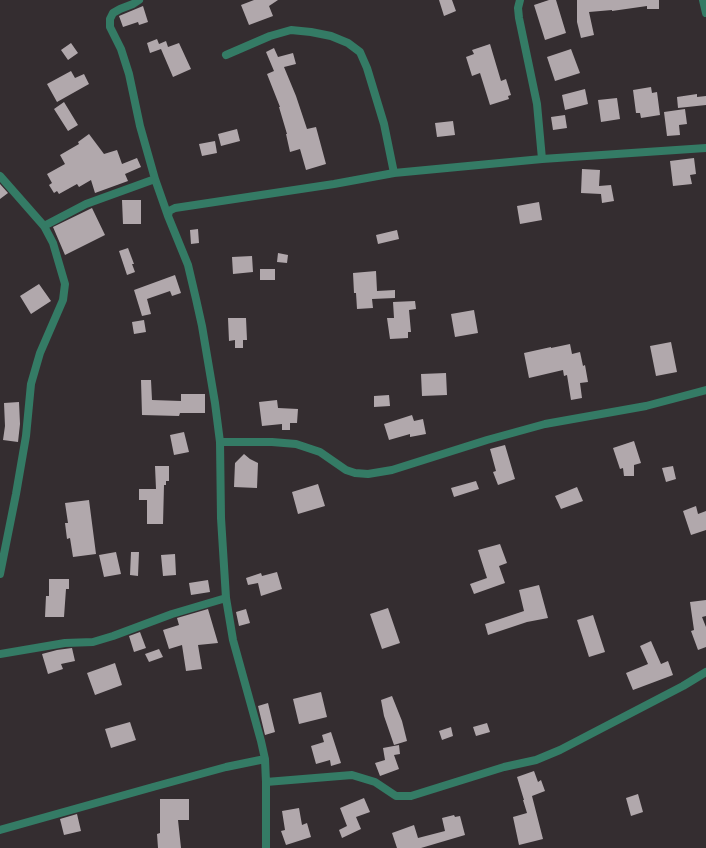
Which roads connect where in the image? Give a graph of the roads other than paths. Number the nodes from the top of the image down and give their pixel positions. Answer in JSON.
{"nodes":[{"id":1,"x":139,"y":0,"type":"edge"},
{"id":2,"x":520,"y":0,"type":"edge"},
{"id":3,"x":703,"y":0,"type":"edge"},
{"id":4,"x":706,"y":13,"type":"edge"},
{"id":5,"x":226,"y":55,"type":"dead end"},
{"id":6,"x":706,"y":148,"type":"edge"},
{"id":7,"x":542,"y":159,"type":"junction"},
{"id":8,"x":394,"y":173,"type":"junction"},
{"id":9,"x":0,"y":176,"type":"edge"},
{"id":10,"x":155,"y":179,"type":"junction"},
{"id":11,"x":168,"y":216,"type":"junction"},
{"id":12,"x":44,"y":226,"type":"junction"},
{"id":13,"x":706,"y":390,"type":"edge"},
{"id":14,"x":220,"y":442,"type":"junction"},
{"id":15,"x":0,"y":574,"type":"edge"},
{"id":16,"x":226,"y":598,"type":"junction"},
{"id":17,"x":0,"y":654,"type":"edge"},
{"id":18,"x":706,"y":672,"type":"edge"},
{"id":19,"x":265,"y":759,"type":"junction"},
{"id":20,"x":266,"y":782,"type":"junction"},
{"id":21,"x":0,"y":830,"type":"edge"},
{"id":22,"x":266,"y":848,"type":"edge"}],
"edges":[{"from":1,"to":10,"type":"street"},
{"from":2,"to":7,"type":"street"},
{"from":3,"to":4,"type":"street"},
{"from":5,"to":8,"type":"street"},
{"from":6,"to":7,"type":"street"},
{"from":7,"to":8,"type":"street"},
{"from":8,"to":11,"type":"street"},
{"from":9,"to":12,"type":"street"},
{"from":10,"to":11,"type":"street"},
{"from":10,"to":12,"type":"street"},
{"from":11,"to":14,"type":"street"},
{"from":12,"to":15,"type":"street"},
{"from":13,"to":14,"type":"street"},
{"from":14,"to":16,"type":"street"},
{"from":16,"to":17,"type":"street"},
{"from":16,"to":19,"type":"street"},
{"from":18,"to":20,"type":"street"},
{"from":19,"to":20,"type":"street"},
{"from":19,"to":21,"type":"street"},
{"from":20,"to":22,"type":"street"}]}
